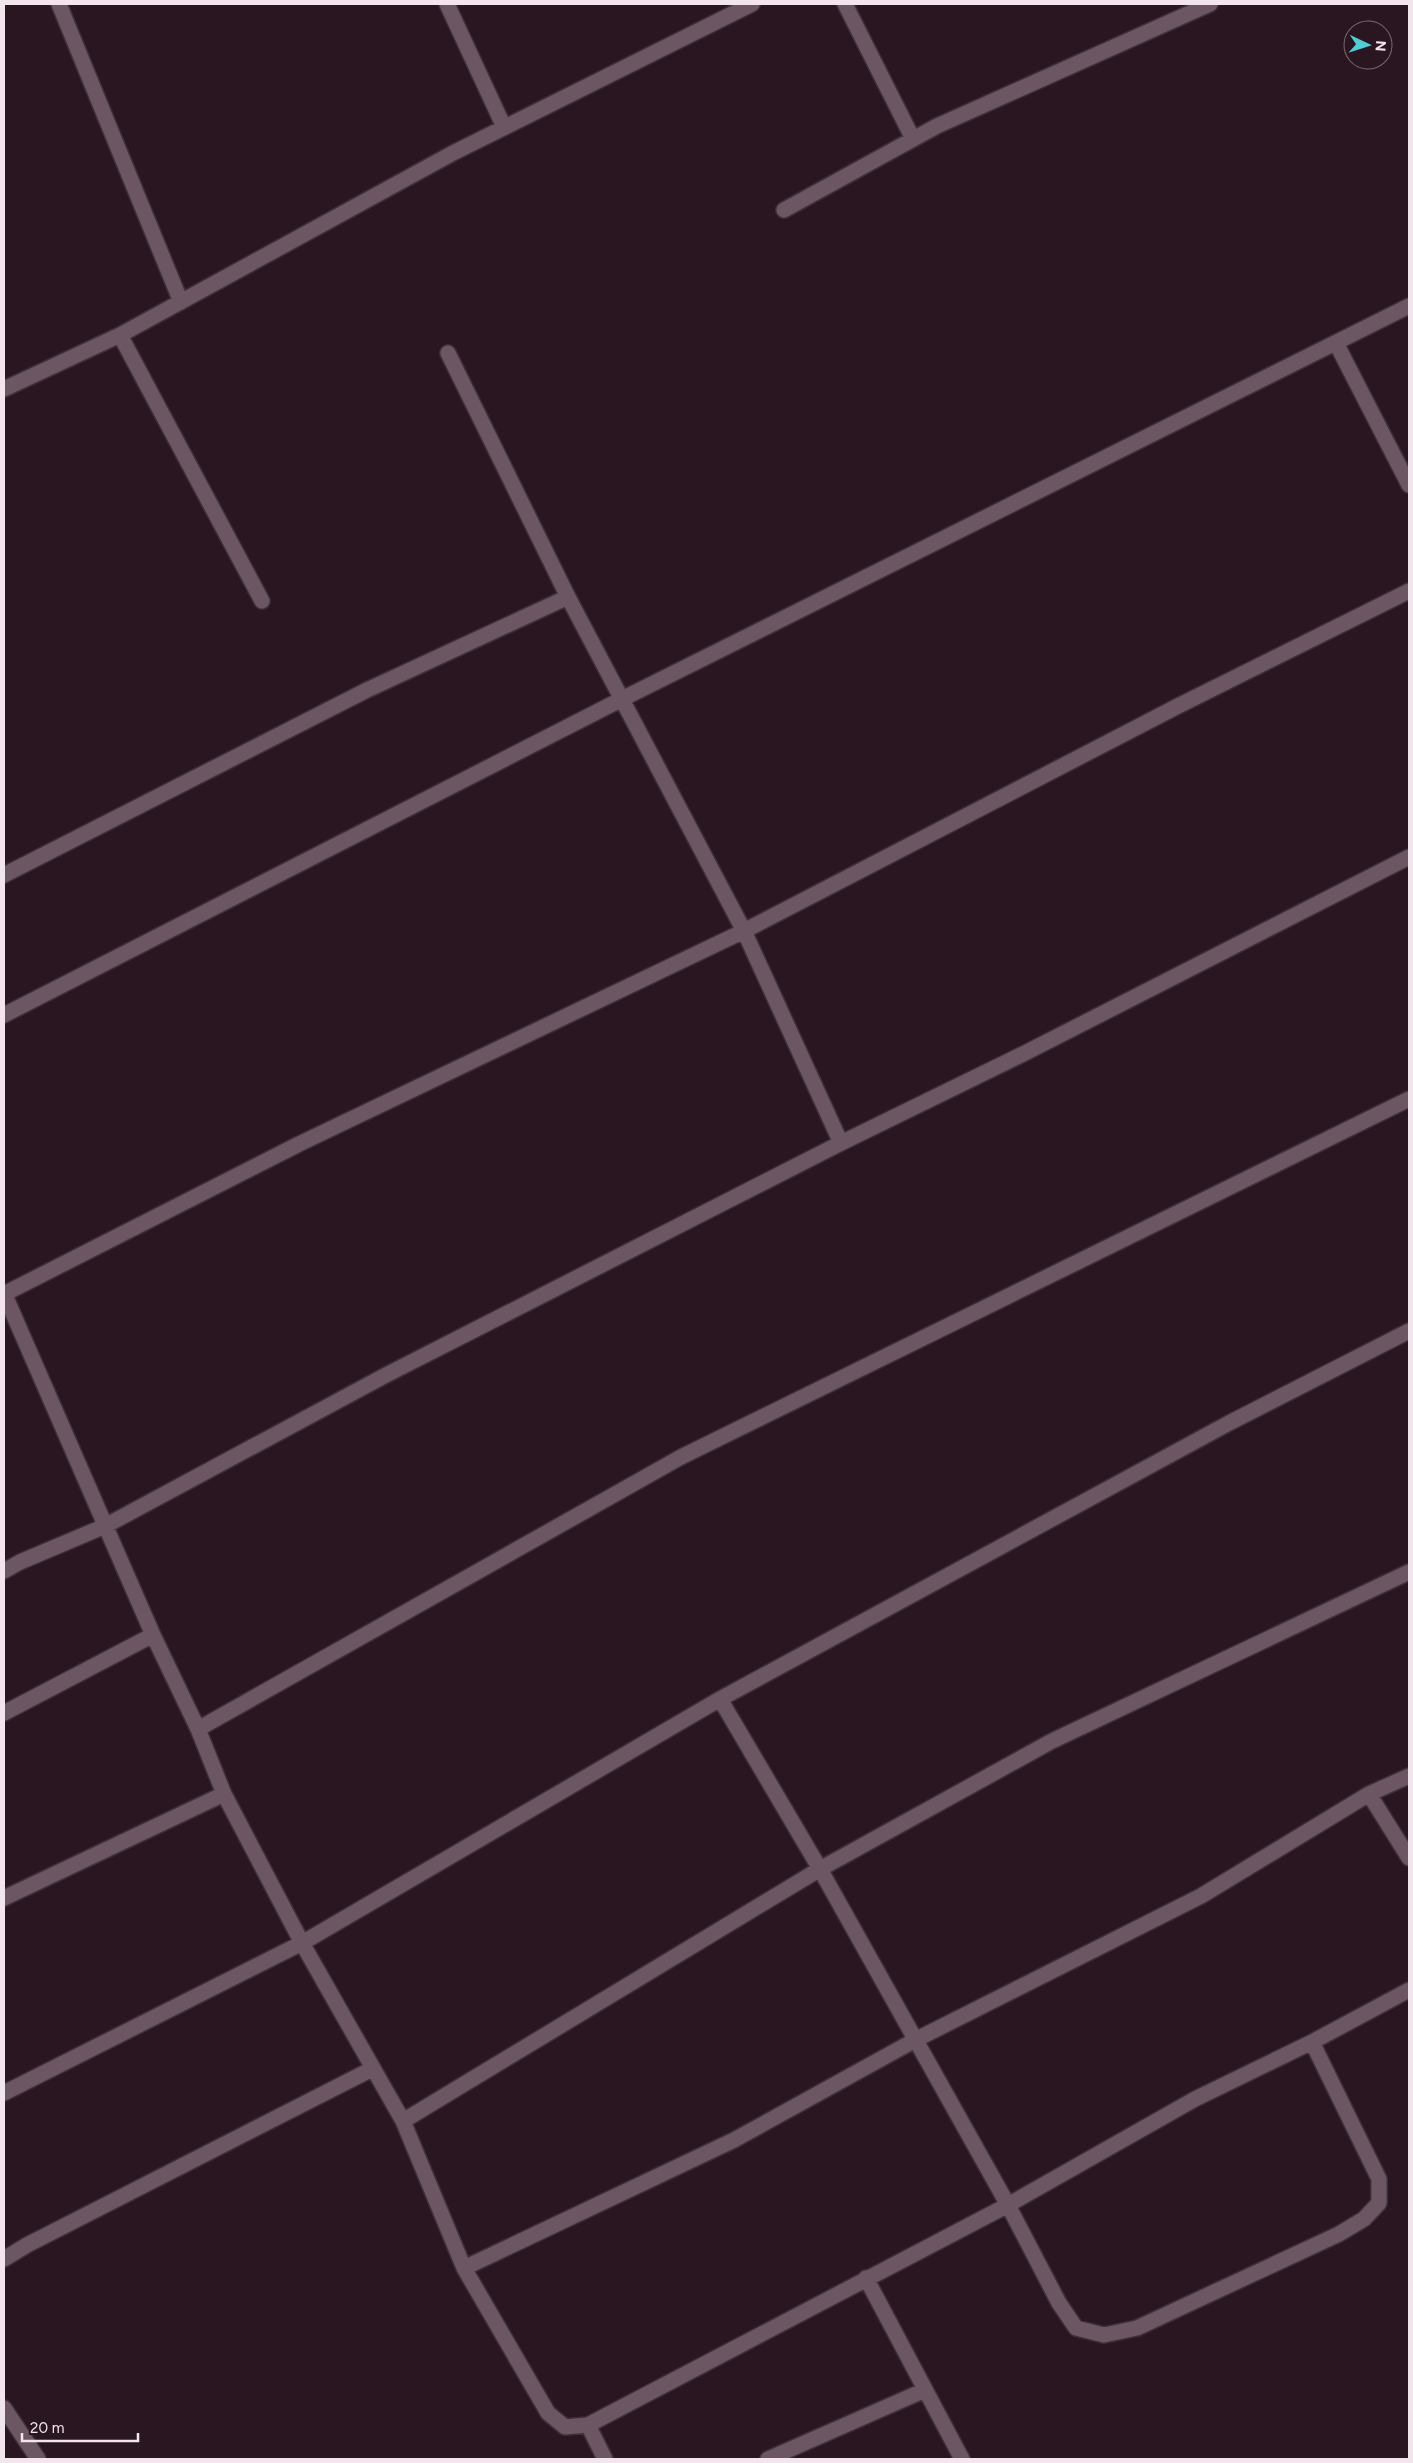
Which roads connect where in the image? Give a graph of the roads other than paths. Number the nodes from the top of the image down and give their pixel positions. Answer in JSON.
{"nodes":[{"id":1,"x":59,"y":4,"type":"edge"},
{"id":2,"x":447,"y":4,"type":"edge"},
{"id":3,"x":752,"y":4,"type":"edge"},
{"id":4,"x":845,"y":4,"type":"edge"},
{"id":5,"x":1210,"y":4,"type":"edge"},
{"id":6,"x":728,"y":9,"type":"edge"},
{"id":7,"x":504,"y":127,"type":"junction"},
{"id":8,"x":913,"y":139,"type":"junction"},
{"id":9,"x":784,"y":210,"type":"dead end"},
{"id":10,"x":181,"y":302,"type":"junction"},
{"id":11,"x":1409,"y":306,"type":"edge"},
{"id":12,"x":120,"y":334,"type":"junction"},
{"id":13,"x":1336,"y":343,"type":"junction"},
{"id":14,"x":448,"y":353,"type":"dead end"},
{"id":15,"x":4,"y":389,"type":"edge"},
{"id":16,"x":1409,"y":485,"type":"edge"},
{"id":17,"x":1409,"y":591,"type":"edge"},
{"id":18,"x":568,"y":597,"type":"junction"},
{"id":19,"x":262,"y":601,"type":"dead end"},
{"id":20,"x":622,"y":698,"type":"junction"},
{"id":21,"x":1409,"y":856,"type":"edge"},
{"id":22,"x":4,"y":875,"type":"edge"},
{"id":23,"x":744,"y":931,"type":"junction"},
{"id":24,"x":4,"y":1015,"type":"edge"},
{"id":25,"x":1409,"y":1099,"type":"edge"},
{"id":26,"x":841,"y":1143,"type":"junction"},
{"id":27,"x":4,"y":1294,"type":"edge"},
{"id":28,"x":1409,"y":1331,"type":"edge"},
{"id":29,"x":105,"y":1526,"type":"junction"},
{"id":30,"x":4,"y":1571,"type":"edge"},
{"id":31,"x":1409,"y":1572,"type":"edge"},
{"id":32,"x":153,"y":1635,"type":"junction"},
{"id":33,"x":720,"y":1698,"type":"junction"},
{"id":34,"x":4,"y":1713,"type":"edge"},
{"id":35,"x":198,"y":1729,"type":"junction"},
{"id":36,"x":1409,"y":1776,"type":"edge"},
{"id":37,"x":224,"y":1794,"type":"junction"},
{"id":38,"x":1369,"y":1794,"type":"junction"},
{"id":39,"x":1409,"y":1858,"type":"edge"},
{"id":40,"x":820,"y":1869,"type":"junction"},
{"id":41,"x":4,"y":1898,"type":"edge"},
{"id":42,"x":302,"y":1943,"type":"junction"},
{"id":43,"x":1409,"y":1990,"type":"edge"},
{"id":44,"x":916,"y":2039,"type":"junction"},
{"id":45,"x":1312,"y":2042,"type":"junction"},
{"id":46,"x":372,"y":2069,"type":"junction"},
{"id":47,"x":4,"y":2093,"type":"edge"},
{"id":48,"x":403,"y":2121,"type":"junction"},
{"id":49,"x":1008,"y":2204,"type":"junction"},
{"id":50,"x":4,"y":2259,"type":"edge"},
{"id":51,"x":464,"y":2268,"type":"junction"},
{"id":52,"x":866,"y":2278,"type":"junction"},
{"id":53,"x":925,"y":2390,"type":"junction"},
{"id":54,"x":4,"y":2408,"type":"edge"},
{"id":55,"x":588,"y":2425,"type":"junction"},
{"id":56,"x":38,"y":2459,"type":"edge"},
{"id":57,"x":605,"y":2459,"type":"edge"},
{"id":58,"x":768,"y":2459,"type":"edge"},
{"id":59,"x":962,"y":2459,"type":"edge"}],
"edges":[{"from":1,"to":10,"type":"street"},
{"from":2,"to":7,"type":"street"},
{"from":3,"to":6,"type":"street"},
{"from":4,"to":8,"type":"street"},
{"from":5,"to":8,"type":"street"},
{"from":6,"to":7,"type":"street"},
{"from":7,"to":10,"type":"street"},
{"from":8,"to":9,"type":"street"},
{"from":10,"to":12,"type":"street"},
{"from":11,"to":13,"type":"street"},
{"from":12,"to":15,"type":"street"},
{"from":12,"to":19,"type":"street"},
{"from":13,"to":16,"type":"street"},
{"from":13,"to":20,"type":"street"},
{"from":14,"to":18,"type":"street"},
{"from":17,"to":23,"type":"street"},
{"from":18,"to":20,"type":"street"},
{"from":18,"to":22,"type":"street"},
{"from":20,"to":23,"type":"street"},
{"from":20,"to":24,"type":"street"},
{"from":21,"to":26,"type":"street"},
{"from":23,"to":26,"type":"street"},
{"from":23,"to":27,"type":"street"},
{"from":25,"to":35,"type":"street"},
{"from":26,"to":29,"type":"street"},
{"from":27,"to":29,"type":"street"},
{"from":28,"to":33,"type":"street"},
{"from":29,"to":30,"type":"street"},
{"from":29,"to":32,"type":"street"},
{"from":31,"to":40,"type":"street"},
{"from":32,"to":34,"type":"street"},
{"from":32,"to":35,"type":"street"},
{"from":33,"to":40,"type":"street"},
{"from":33,"to":42,"type":"street"},
{"from":35,"to":37,"type":"street"},
{"from":36,"to":38,"type":"street"},
{"from":37,"to":41,"type":"street"},
{"from":37,"to":42,"type":"street"},
{"from":38,"to":39,"type":"street"},
{"from":38,"to":44,"type":"street"},
{"from":40,"to":44,"type":"street"},
{"from":40,"to":48,"type":"street"},
{"from":42,"to":46,"type":"street"},
{"from":42,"to":47,"type":"street"},
{"from":43,"to":45,"type":"street"},
{"from":44,"to":49,"type":"street"},
{"from":44,"to":51,"type":"street"},
{"from":45,"to":49,"type":"street"},
{"from":45,"to":49,"type":"street"},
{"from":46,"to":48,"type":"street"},
{"from":46,"to":50,"type":"street"},
{"from":48,"to":51,"type":"street"},
{"from":49,"to":52,"type":"street"},
{"from":51,"to":55,"type":"street"},
{"from":52,"to":53,"type":"street"},
{"from":52,"to":55,"type":"street"},
{"from":53,"to":58,"type":"street"},
{"from":53,"to":59,"type":"street"},
{"from":54,"to":56,"type":"street"},
{"from":55,"to":57,"type":"street"}]}
